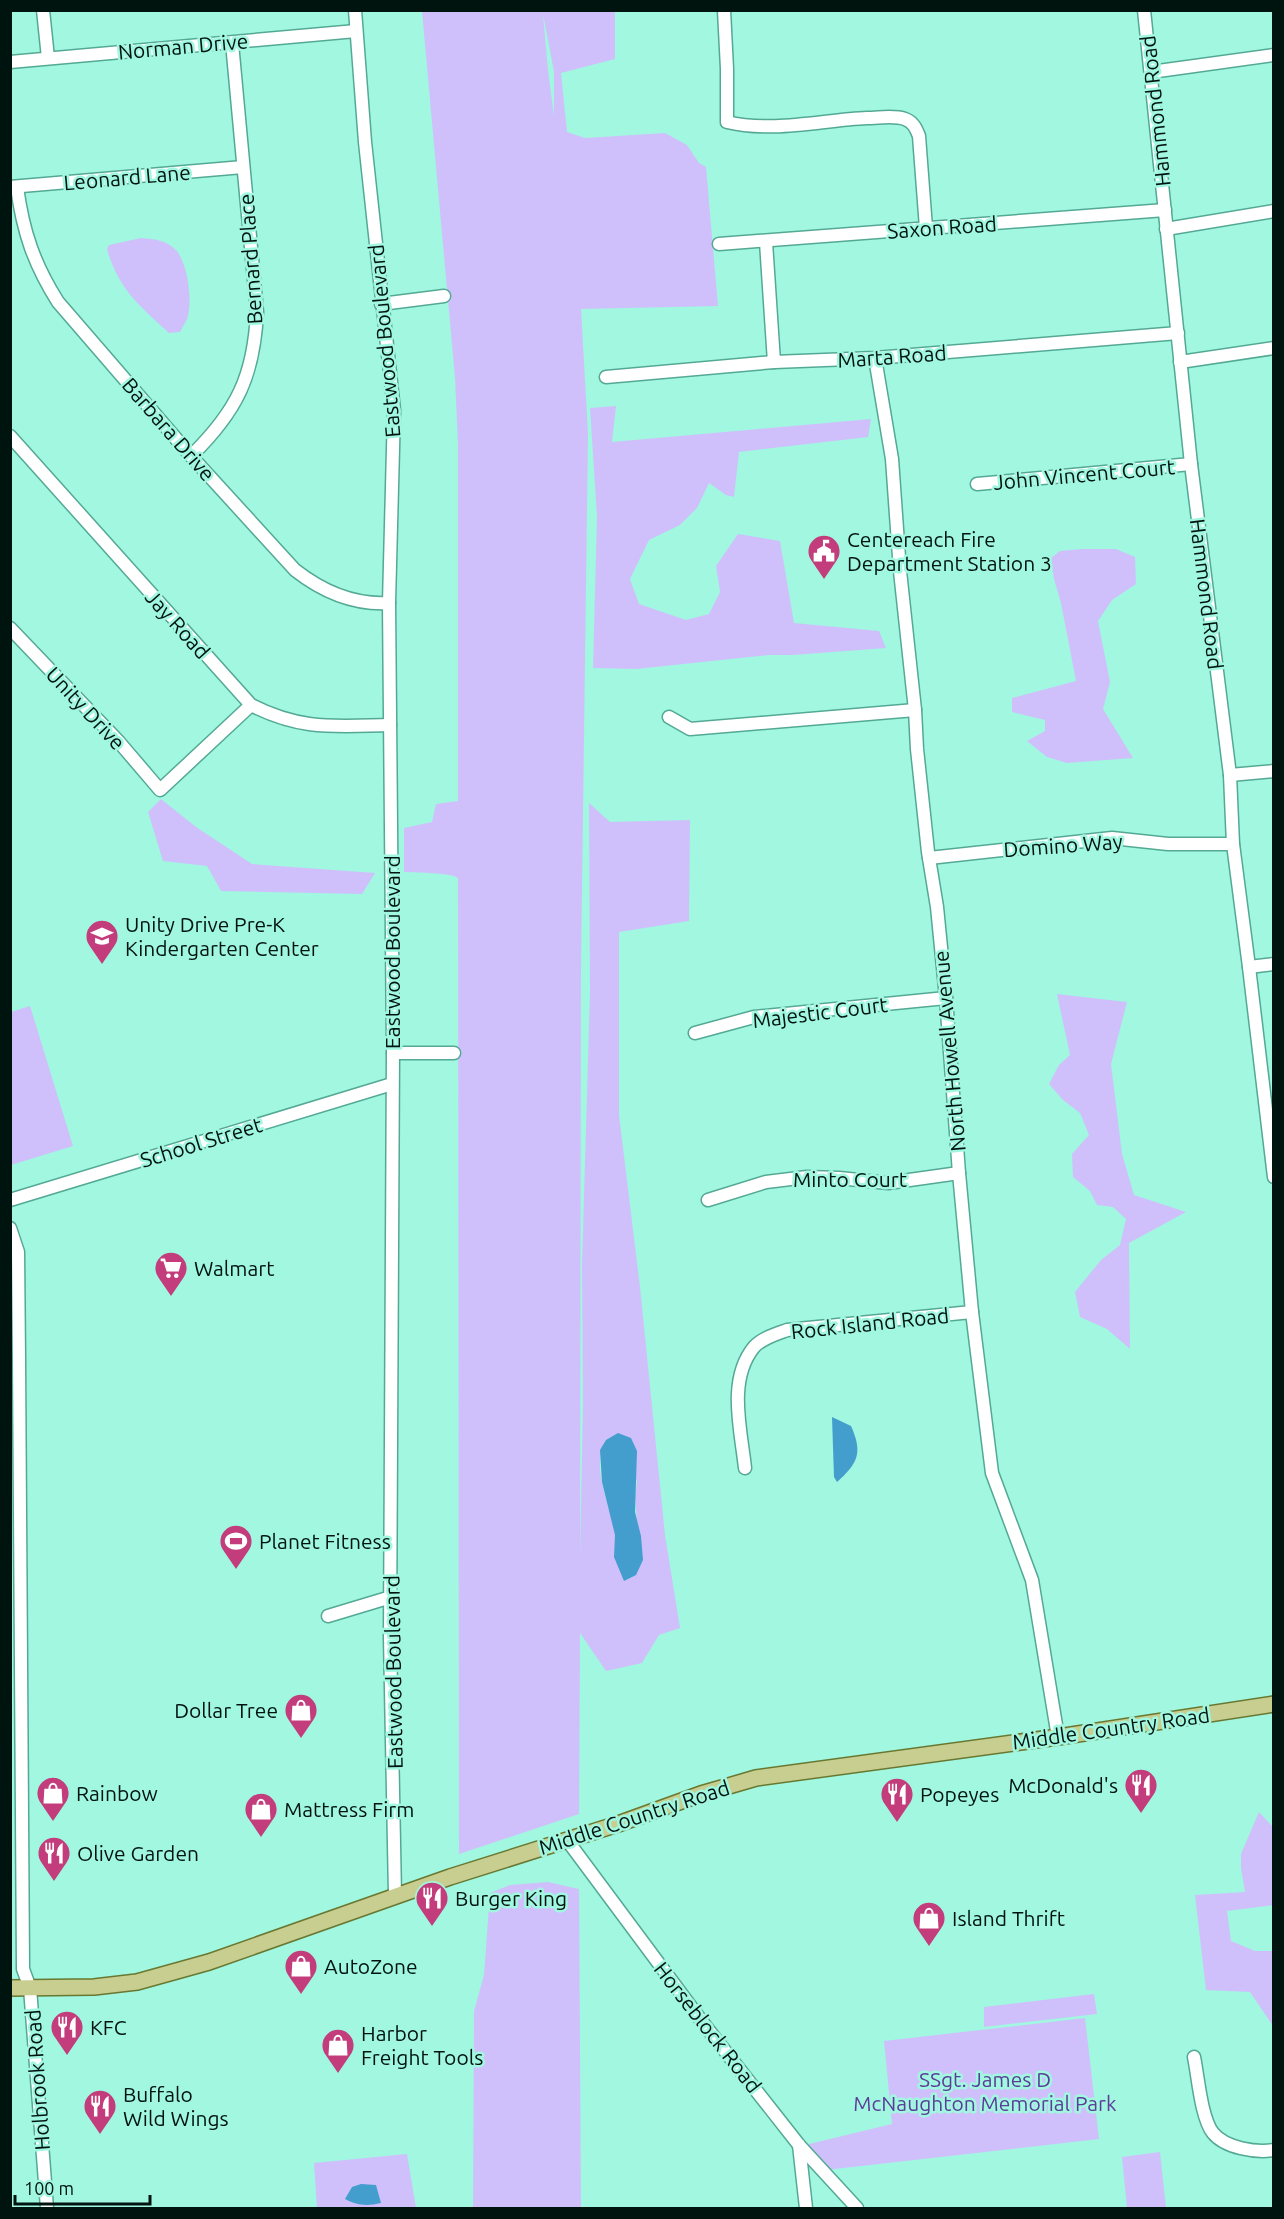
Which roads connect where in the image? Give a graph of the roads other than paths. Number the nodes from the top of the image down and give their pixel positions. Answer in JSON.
{"nodes":[{"id":1,"x":43,"y":10,"type":"edge"},
{"id":2,"x":355,"y":10,"type":"edge"},
{"id":3,"x":724,"y":10,"type":"edge"},
{"id":4,"x":1144,"y":10,"type":"edge"},
{"id":5,"x":356,"y":30,"type":"junction"},
{"id":6,"x":232,"y":42,"type":"junction"},
{"id":7,"x":1274,"y":55,"type":"edge"},
{"id":8,"x":48,"y":58,"type":"junction"},
{"id":9,"x":10,"y":62,"type":"edge"},
{"id":10,"x":1151,"y":72,"type":"junction"},
{"id":11,"x":243,"y":167,"type":"junction"},
{"id":12,"x":14,"y":187,"type":"edge"},
{"id":13,"x":1165,"y":210,"type":"junction"},
{"id":14,"x":1274,"y":211,"type":"edge"},
{"id":15,"x":926,"y":228,"type":"junction"},
{"id":16,"x":1166,"y":229,"type":"junction"},
{"id":17,"x":766,"y":242,"type":"junction"},
{"id":18,"x":719,"y":244,"type":"dead end"},
{"id":19,"x":444,"y":296,"type":"dead end"},
{"id":20,"x":381,"y":304,"type":"junction"},
{"id":21,"x":1178,"y":333,"type":"junction"},
{"id":22,"x":1274,"y":348,"type":"edge"},
{"id":23,"x":875,"y":358,"type":"junction"},
{"id":24,"x":774,"y":362,"type":"junction"},
{"id":25,"x":1180,"y":362,"type":"junction"},
{"id":26,"x":606,"y":377,"type":"dead end"},
{"id":27,"x":10,"y":436,"type":"edge"},
{"id":28,"x":191,"y":456,"type":"junction"},
{"id":29,"x":1191,"y":464,"type":"junction"},
{"id":30,"x":977,"y":484,"type":"dead end"},
{"id":31,"x":389,"y":603,"type":"junction"},
{"id":32,"x":10,"y":628,"type":"edge"},
{"id":33,"x":251,"y":705,"type":"junction"},
{"id":34,"x":915,"y":710,"type":"junction"},
{"id":35,"x":669,"y":717,"type":"dead end"},
{"id":36,"x":390,"y":725,"type":"junction"},
{"id":37,"x":1274,"y":771,"type":"edge"},
{"id":38,"x":1230,"y":776,"type":"junction"},
{"id":39,"x":1233,"y":844,"type":"junction"},
{"id":40,"x":929,"y":858,"type":"junction"},
{"id":41,"x":1274,"y":963,"type":"edge"},
{"id":42,"x":1249,"y":967,"type":"junction"},
{"id":43,"x":946,"y":998,"type":"junction"},
{"id":44,"x":695,"y":1033,"type":"dead end"},
{"id":45,"x":393,"y":1053,"type":"junction"},
{"id":46,"x":454,"y":1053,"type":"dead end"},
{"id":47,"x":392,"y":1084,"type":"junction"},
{"id":48,"x":1272,"y":1152,"type":"edge"},
{"id":49,"x":959,"y":1173,"type":"junction"},
{"id":50,"x":1274,"y":1177,"type":"edge"},
{"id":51,"x":10,"y":1200,"type":"edge"},
{"id":52,"x":708,"y":1200,"type":"dead end"},
{"id":53,"x":10,"y":1228,"type":"edge"},
{"id":54,"x":972,"y":1312,"type":"junction"},
{"id":55,"x":745,"y":1468,"type":"dead end"},
{"id":56,"x":391,"y":1598,"type":"junction"},
{"id":57,"x":328,"y":1616,"type":"dead end"},
{"id":58,"x":1274,"y":1704,"type":"edge"},
{"id":59,"x":1058,"y":1737,"type":"junction"},
{"id":60,"x":567,"y":1840,"type":"junction"},
{"id":61,"x":395,"y":1896,"type":"junction"},
{"id":62,"x":10,"y":1988,"type":"edge"},
{"id":63,"x":30,"y":1988,"type":"junction"},
{"id":64,"x":1194,"y":2057,"type":"dead end"},
{"id":65,"x":799,"y":2145,"type":"junction"},
{"id":66,"x":1274,"y":2150,"type":"edge"},
{"id":67,"x":47,"y":2208,"type":"edge"},
{"id":68,"x":806,"y":2208,"type":"edge"},
{"id":69,"x":857,"y":2208,"type":"edge"}],
"edges":[{"from":1,"to":8,"type":"street"},
{"from":2,"to":5,"type":"street","name":"Eastwood Boulevard"},
{"from":3,"to":15,"type":"street"},
{"from":4,"to":10,"type":"street","name":"Hammond Road"},
{"from":5,"to":6,"type":"street","name":"Norman Drive"},
{"from":5,"to":20,"type":"street","name":"Eastwood Boulevard"},
{"from":6,"to":8,"type":"street","name":"Norman Drive"},
{"from":6,"to":11,"type":"street","name":"Bernard Place"},
{"from":7,"to":10,"type":"street"},
{"from":8,"to":9,"type":"street","name":"Norman Drive"},
{"from":10,"to":13,"type":"street","name":"Hammond Road"},
{"from":11,"to":12,"type":"street","name":"Leonard Lane"},
{"from":11,"to":28,"type":"street","name":"Bernard Place"},
{"from":12,"to":28,"type":"street","name":"Barbara Drive"},
{"from":13,"to":15,"type":"street","name":"Saxon Road"},
{"from":13,"to":16,"type":"street","name":"Hammond Road"},
{"from":14,"to":16,"type":"street"},
{"from":15,"to":17,"type":"street","name":"Saxon Road"},
{"from":16,"to":21,"type":"street","name":"Hammond Road"},
{"from":17,"to":18,"type":"street","name":"Saxon Road"},
{"from":17,"to":24,"type":"street"},
{"from":19,"to":20,"type":"street"},
{"from":20,"to":31,"type":"street","name":"Eastwood Boulevard"},
{"from":21,"to":23,"type":"street","name":"Marta Road"},
{"from":21,"to":25,"type":"street","name":"Hammond Road"},
{"from":22,"to":25,"type":"street"},
{"from":23,"to":24,"type":"street","name":"Marta Road"},
{"from":23,"to":34,"type":"street","name":"North Howell Avenue"},
{"from":24,"to":26,"type":"street","name":"Marta Road"},
{"from":25,"to":29,"type":"street","name":"Hammond Road"},
{"from":27,"to":33,"type":"street","name":"Jay Road"},
{"from":28,"to":31,"type":"street","name":"Barbara Drive"},
{"from":29,"to":30,"type":"street","name":"John Vincent Court"},
{"from":29,"to":38,"type":"street","name":"Hammond Road"},
{"from":31,"to":36,"type":"street","name":"Eastwood Boulevard"},
{"from":32,"to":33,"type":"street","name":"Unity Drive"},
{"from":33,"to":36,"type":"street","name":"Jay Road"},
{"from":34,"to":35,"type":"street"},
{"from":34,"to":40,"type":"street","name":"North Howell Avenue"},
{"from":36,"to":45,"type":"street","name":"Eastwood Boulevard"},
{"from":37,"to":38,"type":"street"},
{"from":38,"to":39,"type":"street","name":"Hammond Road"},
{"from":39,"to":40,"type":"street","name":"Domino Way"},
{"from":39,"to":42,"type":"street","name":"Hammond Road"},
{"from":40,"to":43,"type":"street","name":"North Howell Avenue"},
{"from":41,"to":42,"type":"street"},
{"from":42,"to":48,"type":"street","name":"Hammond Road"},
{"from":43,"to":44,"type":"street","name":"Majestic Court"},
{"from":43,"to":49,"type":"street","name":"North Howell Avenue"},
{"from":45,"to":46,"type":"street"},
{"from":45,"to":47,"type":"street","name":"Eastwood Boulevard"},
{"from":47,"to":51,"type":"street","name":"School Street"},
{"from":47,"to":56,"type":"street","name":"Eastwood Boulevard"},
{"from":48,"to":50,"type":"street","name":"Hammond Road"},
{"from":49,"to":52,"type":"street","name":"Minto Court"},
{"from":49,"to":54,"type":"street","name":"North Howell Avenue"},
{"from":53,"to":63,"type":"street","name":"Holbrook Road"},
{"from":54,"to":55,"type":"street","name":"Rock Island Road"},
{"from":54,"to":59,"type":"street","name":"North Howell Avenue"},
{"from":56,"to":57,"type":"street"},
{"from":56,"to":61,"type":"street","name":"Eastwood Boulevard"},
{"from":58,"to":59,"type":"main road","name":"Middle Country Road"},
{"from":59,"to":60,"type":"main road","name":"Middle Country Road"},
{"from":60,"to":61,"type":"main road","name":"Middle Country Road"},
{"from":60,"to":65,"type":"street","name":"Horseblock Road"},
{"from":61,"to":63,"type":"main road","name":"Middle Country Road"},
{"from":62,"to":63,"type":"main road","name":"Middle Country Road"},
{"from":63,"to":67,"type":"street","name":"Holbrook Road"},
{"from":64,"to":66,"type":"street"},
{"from":65,"to":68,"type":"street"},
{"from":65,"to":69,"type":"street","name":"Horseblock Road"}]}
